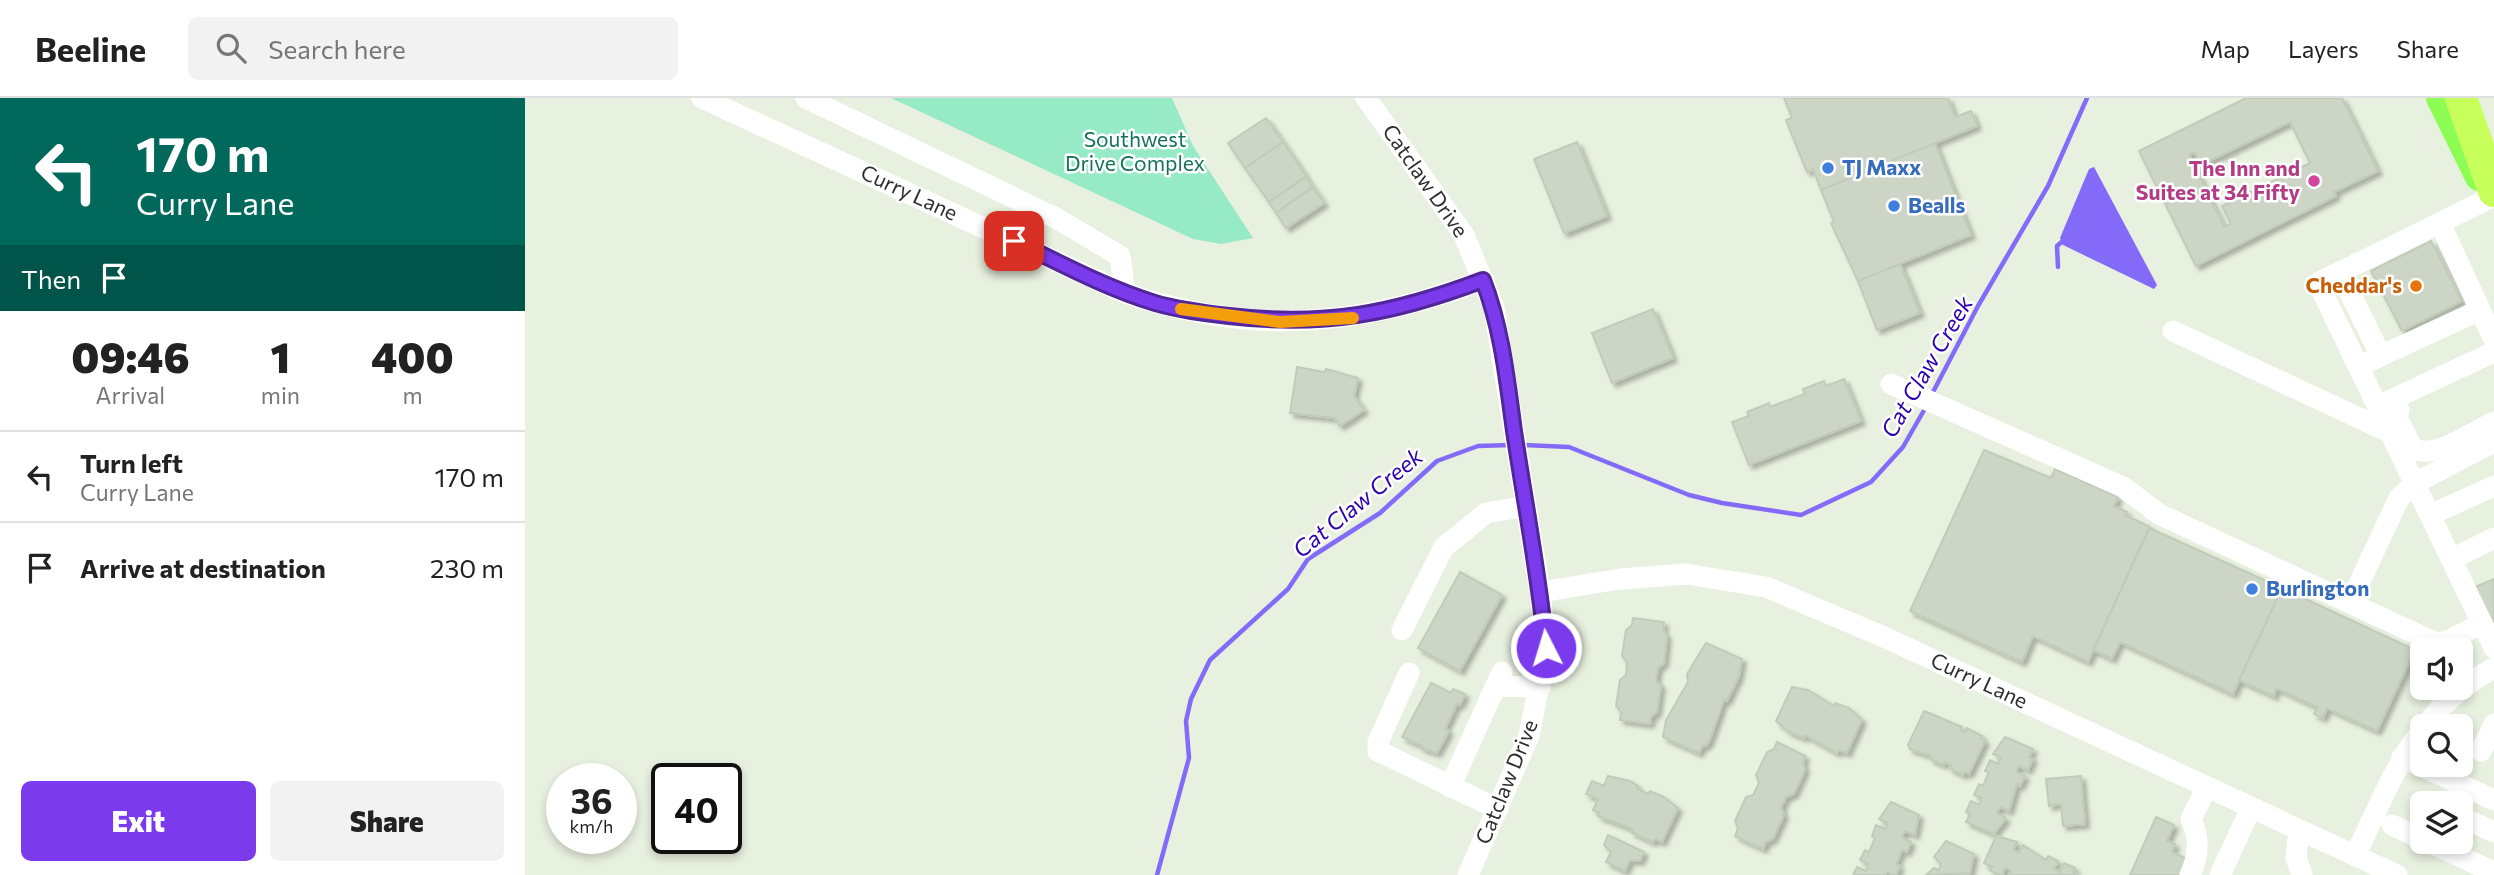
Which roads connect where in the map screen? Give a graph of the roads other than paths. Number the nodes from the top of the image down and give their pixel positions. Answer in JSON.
{"nodes":[{"id":1,"x":702,"y":98,"type":"edge"},
{"id":2,"x":806,"y":98,"type":"edge"},
{"id":3,"x":1366,"y":98,"type":"edge"},
{"id":4,"x":2440,"y":98,"type":"edge"},
{"id":5,"x":2461,"y":98,"type":"edge"},
{"id":6,"x":2493,"y":198,"type":"edge"},
{"id":7,"x":2440,"y":223,"type":"junction"},
{"id":8,"x":2340,"y":273,"type":"junction"},
{"id":9,"x":1483,"y":280,"type":"junction"},
{"id":10,"x":1125,"y":293,"type":"junction"},
{"id":11,"x":2480,"y":310,"type":"junction"},
{"id":12,"x":2173,"y":331,"type":"dead end"},
{"id":13,"x":2494,"y":340,"type":"edge"},
{"id":14,"x":2494,"y":352,"type":"edge"},
{"id":15,"x":2381,"y":356,"type":"junction"},
{"id":16,"x":2359,"y":366,"type":"junction"},
{"id":17,"x":1896,"y":386,"type":"dead end"},
{"id":18,"x":2390,"y":405,"type":"junction"},
{"id":19,"x":2494,"y":422,"type":"edge"},
{"id":20,"x":2391,"y":433,"type":"junction"},
{"id":21,"x":2494,"y":442,"type":"edge"},
{"id":22,"x":2415,"y":483,"type":"junction"},
{"id":23,"x":2494,"y":486,"type":"edge"},
{"id":24,"x":1526,"y":506,"type":"junction"},
{"id":25,"x":2430,"y":516,"type":"junction"},
{"id":26,"x":2494,"y":538,"type":"edge"},
{"id":27,"x":2452,"y":559,"type":"junction"},
{"id":28,"x":1540,"y":592,"type":"junction"},
{"id":29,"x":2350,"y":603,"type":"junction"},
{"id":30,"x":2482,"y":622,"type":"junction"},
{"id":31,"x":1402,"y":630,"type":"dead end"},
{"id":32,"x":2494,"y":648,"type":"edge"},
{"id":33,"x":2492,"y":671,"type":"edge"},
{"id":34,"x":1409,"y":673,"type":"dead end"},
{"id":35,"x":1540,"y":687,"type":"junction"},
{"id":36,"x":2494,"y":723,"type":"edge"},
{"id":37,"x":2481,"y":751,"type":"dead end"},
{"id":38,"x":2402,"y":757,"type":"junction"},
{"id":39,"x":1450,"y":787,"type":"junction"},
{"id":40,"x":2207,"y":787,"type":"junction"},
{"id":41,"x":2494,"y":800,"type":"edge"},
{"id":42,"x":2251,"y":808,"type":"junction"},
{"id":43,"x":1498,"y":809,"type":"junction"},
{"id":44,"x":2473,"y":822,"type":"edge"},
{"id":45,"x":2392,"y":825,"type":"dead end"},
{"id":46,"x":2299,"y":830,"type":"junction"},
{"id":47,"x":2494,"y":832,"type":"edge"},
{"id":48,"x":2410,"y":833,"type":"edge"},
{"id":49,"x":2454,"y":854,"type":"edge"},
{"id":50,"x":2355,"y":856,"type":"junction"},
{"id":51,"x":2494,"y":872,"type":"edge"},
{"id":52,"x":1468,"y":875,"type":"edge"},
{"id":53,"x":2190,"y":875,"type":"edge"},
{"id":54,"x":2220,"y":875,"type":"edge"},
{"id":55,"x":2302,"y":875,"type":"edge"},
{"id":56,"x":2397,"y":875,"type":"edge"}],
"edges":[{"from":1,"to":10,"type":"street","name":"Curry Lane"},
{"from":2,"to":10,"type":"street"},
{"from":3,"to":9,"type":"street","name":"Catclaw Drive"},
{"from":4,"to":6,"type":"main road"},
{"from":5,"to":6,"type":"highway"},
{"from":6,"to":7,"type":"street"},
{"from":7,"to":8,"type":"street"},
{"from":7,"to":11,"type":"street"},
{"from":8,"to":15,"type":"street"},
{"from":8,"to":16,"type":"street"},
{"from":9,"to":10,"type":"street","name":"Curry Lane"},
{"from":9,"to":24,"type":"street","name":"Catclaw Drive"},
{"from":11,"to":13,"type":"street"},
{"from":11,"to":15,"type":"street"},
{"from":12,"to":20,"type":"street"},
{"from":14,"to":18,"type":"street"},
{"from":15,"to":16,"type":"street"},
{"from":16,"to":18,"type":"street"},
{"from":17,"to":29,"type":"street"},
{"from":18,"to":19,"type":"street"},
{"from":18,"to":20,"type":"street"},
{"from":20,"to":22,"type":"street"},
{"from":21,"to":22,"type":"street"},
{"from":22,"to":25,"type":"street"},
{"from":22,"to":29,"type":"street"},
{"from":23,"to":25,"type":"street"},
{"from":24,"to":28,"type":"street","name":"Catclaw Drive"},
{"from":24,"to":31,"type":"street"},
{"from":25,"to":27,"type":"street"},
{"from":26,"to":27,"type":"street"},
{"from":27,"to":30,"type":"street"},
{"from":28,"to":35,"type":"street","name":"Catclaw Drive"},
{"from":28,"to":40,"type":"street","name":"Curry Lane"},
{"from":29,"to":30,"type":"street"},
{"from":30,"to":32,"type":"street"},
{"from":33,"to":38,"type":"street"},
{"from":34,"to":39,"type":"street"},
{"from":35,"to":39,"type":"street"},
{"from":35,"to":43,"type":"street","name":"Catclaw Drive"},
{"from":36,"to":37,"type":"street"},
{"from":38,"to":41,"type":"street"},
{"from":38,"to":50,"type":"street"},
{"from":39,"to":43,"type":"street"},
{"from":40,"to":42,"type":"street","name":"Curry Lane"},
{"from":40,"to":53,"type":"street"},
{"from":42,"to":46,"type":"street","name":"Curry Lane"},
{"from":42,"to":54,"type":"street"},
{"from":43,"to":52,"type":"street","name":"Catclaw Drive"},
{"from":44,"to":47,"type":"street"},
{"from":45,"to":48,"type":"street"},
{"from":46,"to":50,"type":"street","name":"Curry Lane"},
{"from":46,"to":55,"type":"street"},
{"from":49,"to":51,"type":"street"},
{"from":50,"to":56,"type":"street","name":"Curry Lane"}]}
